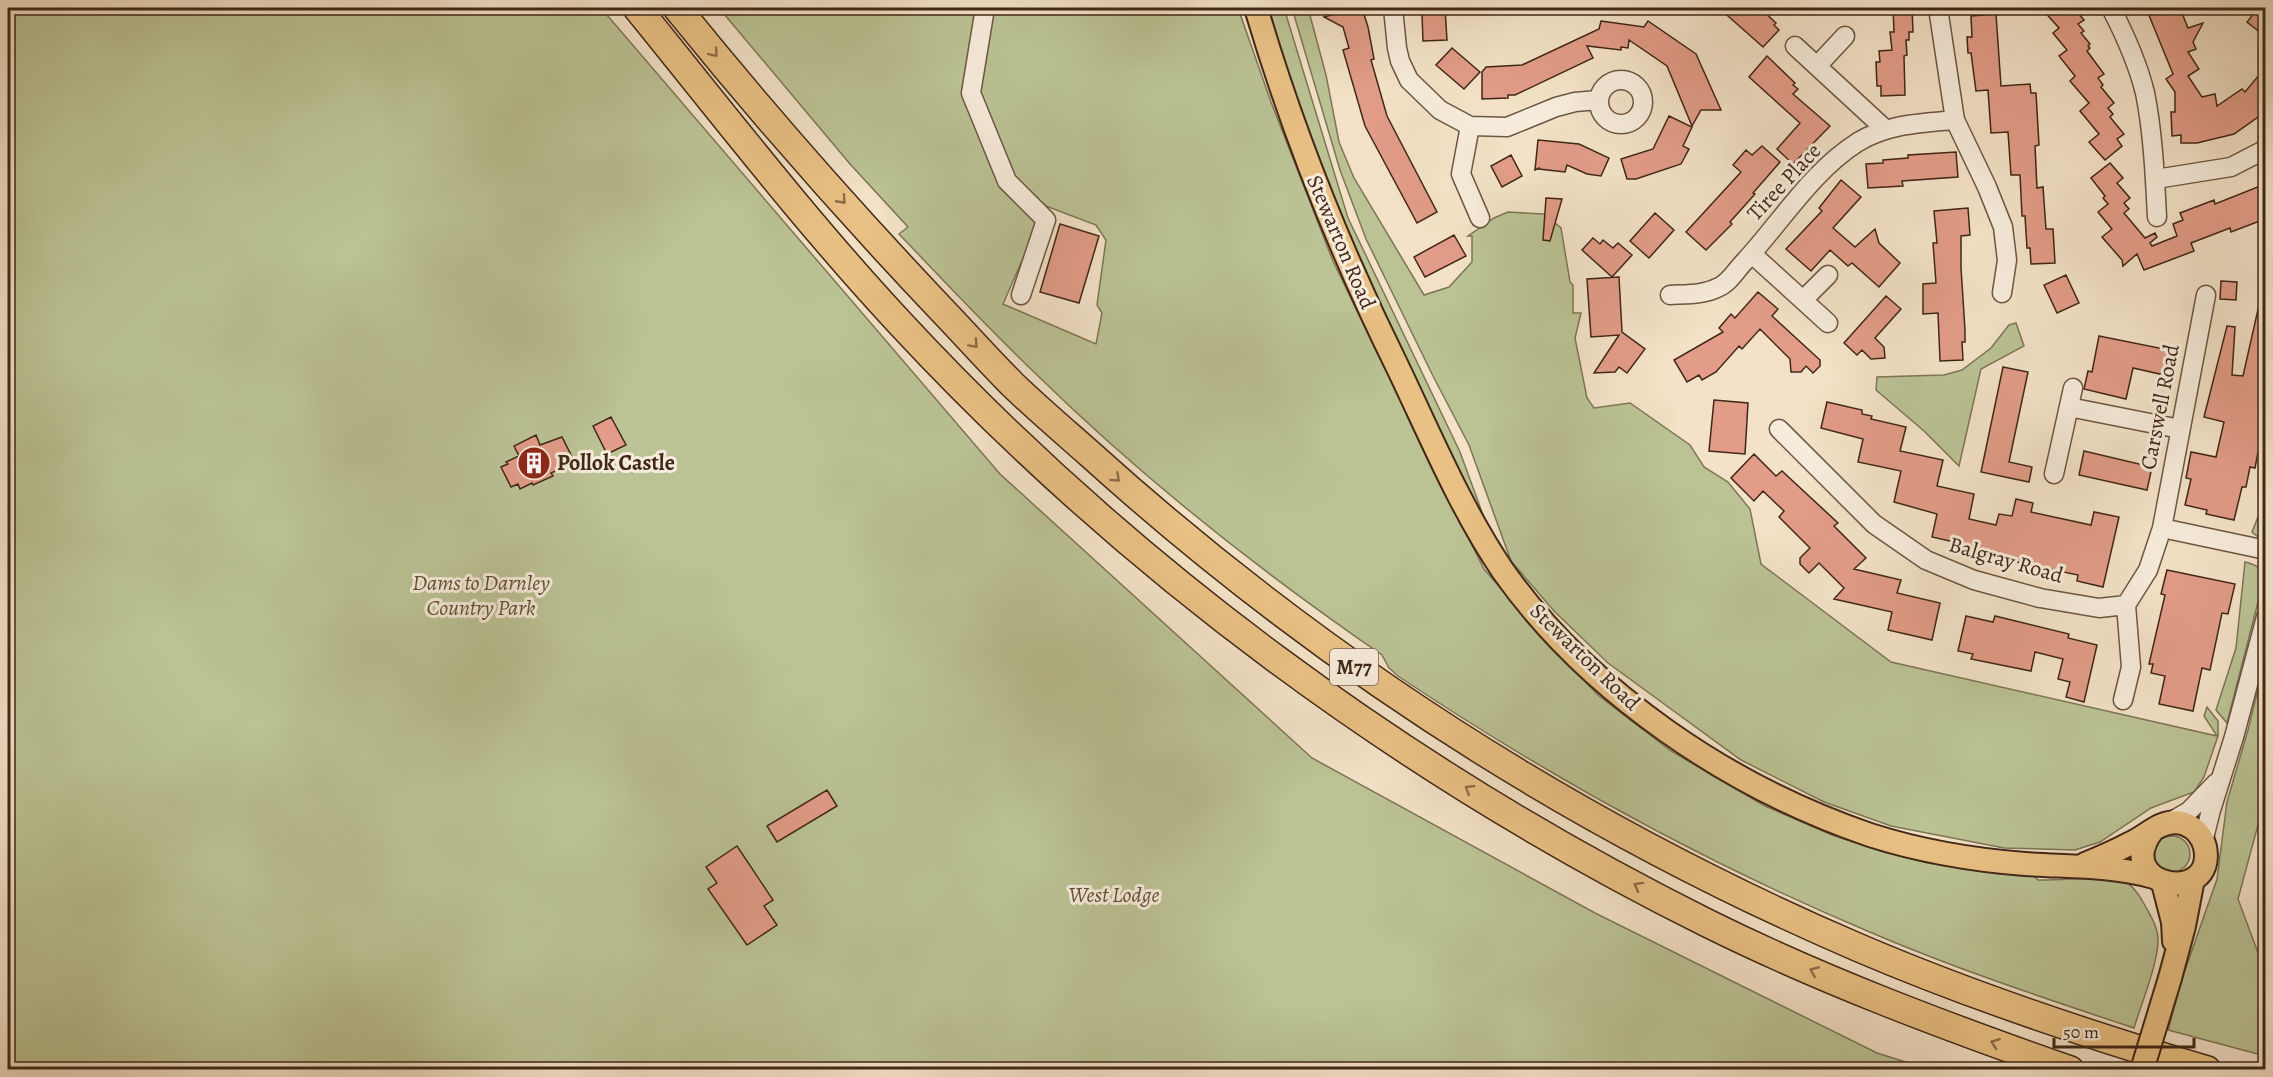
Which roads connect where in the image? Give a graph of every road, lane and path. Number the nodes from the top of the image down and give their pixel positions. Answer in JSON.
{"nodes":[{"id":1,"x":637,"y":8,"type":"edge"},
{"id":2,"x":677,"y":8,"type":"edge"},
{"id":3,"x":985,"y":8,"type":"edge"},
{"id":4,"x":1256,"y":8,"type":"edge"},
{"id":5,"x":1393,"y":8,"type":"edge"},
{"id":6,"x":1938,"y":8,"type":"edge"},
{"id":7,"x":2112,"y":8,"type":"edge"},
{"id":8,"x":1845,"y":36,"type":"dead end"},
{"id":9,"x":1795,"y":46,"type":"dead end"},
{"id":10,"x":1816,"y":66,"type":"junction"},
{"id":11,"x":1598,"y":100,"type":"dead end"},
{"id":12,"x":1955,"y":120,"type":"junction"},
{"id":13,"x":1470,"y":126,"type":"junction"},
{"id":14,"x":1885,"y":129,"type":"junction"},
{"id":15,"x":2265,"y":149,"type":"edge"},
{"id":16,"x":2156,"y":179,"type":"junction"},
{"id":17,"x":1480,"y":218,"type":"dead end"},
{"id":18,"x":2157,"y":218,"type":"dead end"},
{"id":19,"x":1752,"y":254,"type":"junction"},
{"id":20,"x":1828,"y":275,"type":"dead end"},
{"id":21,"x":2002,"y":293,"type":"dead end"},
{"id":22,"x":1021,"y":295,"type":"dead end"},
{"id":23,"x":1670,"y":295,"type":"dead end"},
{"id":24,"x":2206,"y":295,"type":"dead end"},
{"id":25,"x":1803,"y":300,"type":"junction"},
{"id":26,"x":1828,"y":323,"type":"dead end"},
{"id":27,"x":2073,"y":388,"type":"dead end"},
{"id":28,"x":2069,"y":406,"type":"junction"},
{"id":29,"x":1779,"y":429,"type":"dead end"},
{"id":30,"x":2180,"y":429,"type":"junction"},
{"id":31,"x":2054,"y":474,"type":"dead end"},
{"id":32,"x":2162,"y":528,"type":"junction"},
{"id":33,"x":2265,"y":550,"type":"edge"},
{"id":34,"x":2126,"y":605,"type":"junction"},
{"id":35,"x":2265,"y":617,"type":"edge"},
{"id":36,"x":2123,"y":700,"type":"dead end"},
{"id":37,"x":2223,"y":776,"type":"junction"},
{"id":38,"x":2161,"y":827,"type":"junction"},
{"id":39,"x":2204,"y":842,"type":"junction"},
{"id":40,"x":2084,"y":865,"type":"junction"},
{"id":41,"x":2193,"y":879,"type":"junction"},
{"id":42,"x":2158,"y":880,"type":"junction"},
{"id":43,"x":2170,"y":978,"type":"junction"},
{"id":44,"x":2070,"y":1070,"type":"edge"},
{"id":45,"x":2142,"y":1070,"type":"edge"},
{"id":46,"x":2207,"y":1070,"type":"edge"}],
"edges":[{"from":44,"to":1,"type":"highway","number":"M77","one_way":true},
{"from":2,"to":46,"type":"highway","number":"M77","one_way":true},
{"from":3,"to":22,"type":"street"},
{"from":4,"to":40,"type":"main road","name":"Stewarton Road"},
{"from":5,"to":13,"type":"street"},
{"from":6,"to":12,"type":"street"},
{"from":7,"to":16,"type":"street"},
{"from":8,"to":10,"type":"street"},
{"from":9,"to":10,"type":"street"},
{"from":10,"to":14,"type":"street"},
{"from":11,"to":13,"type":"street"},
{"from":12,"to":14,"type":"street","name":"Tiree Place"},
{"from":12,"to":21,"type":"street"},
{"from":13,"to":17,"type":"street"},
{"from":14,"to":19,"type":"street","name":"Tiree Place"},
{"from":15,"to":16,"type":"street"},
{"from":16,"to":18,"type":"street"},
{"from":19,"to":23,"type":"street","name":"Tiree Place"},
{"from":19,"to":25,"type":"street","name":"Tiree Place"},
{"from":20,"to":25,"type":"street"},
{"from":24,"to":30,"type":"street","name":"Carswell Road"},
{"from":25,"to":26,"type":"street","name":"Tiree Place"},
{"from":27,"to":28,"type":"street"},
{"from":28,"to":30,"type":"street"},
{"from":28,"to":31,"type":"street"},
{"from":29,"to":34,"type":"street","name":"Balgray Road"},
{"from":30,"to":32,"type":"street","name":"Carswell Road"},
{"from":32,"to":33,"type":"street"},
{"from":32,"to":34,"type":"street"},
{"from":34,"to":36,"type":"street"},
{"from":35,"to":37,"type":"street"},
{"from":37,"to":38,"type":"street"},
{"from":37,"to":39,"type":"street"},
{"from":38,"to":39,"type":"main road"},
{"from":38,"to":40,"type":"main road","name":"Stewarton Road"},
{"from":38,"to":42,"type":"main road"},
{"from":39,"to":41,"type":"main road"},
{"from":40,"to":42,"type":"main road","name":"Stewarton Road"},
{"from":41,"to":42,"type":"main road"},
{"from":41,"to":43,"type":"main road"},
{"from":42,"to":43,"type":"main road"},
{"from":43,"to":45,"type":"main road","bridge":true}]}
